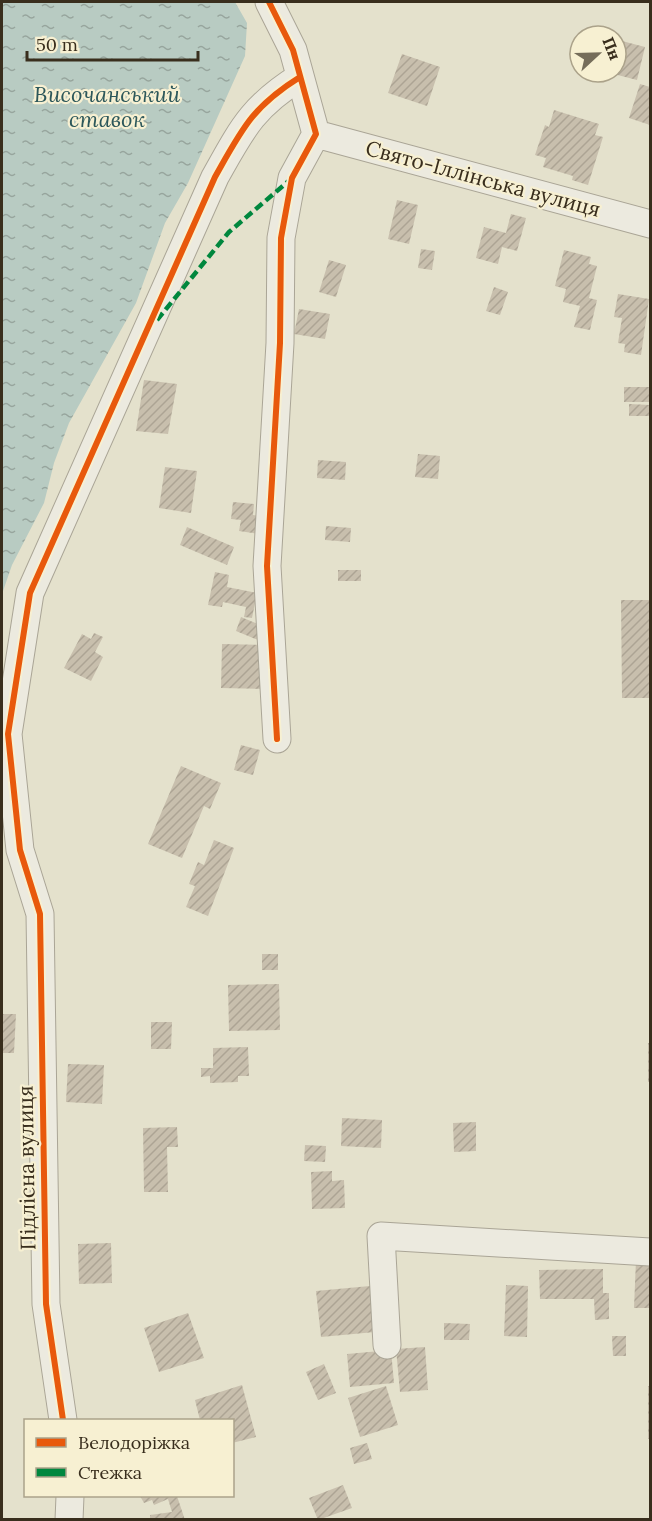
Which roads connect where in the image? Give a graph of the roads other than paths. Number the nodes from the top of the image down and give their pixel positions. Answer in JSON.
{"nodes":[{"id":1,"x":269,"y":2,"type":"edge"},
{"id":2,"x":300,"y":77,"type":"junction"},
{"id":3,"x":316,"y":134,"type":"junction"},
{"id":4,"x":651,"y":224,"type":"edge"},
{"id":5,"x":277,"y":738,"type":"dead end"},
{"id":6,"x":11,"y":852,"type":"edge"},
{"id":7,"x":651,"y":1252,"type":"edge"},
{"id":8,"x":387,"y":1345,"type":"dead end"},
{"id":9,"x":63,"y":1419,"type":"edge"},
{"id":10,"x":70,"y":1497,"type":"edge"},
{"id":11,"x":69,"y":1520,"type":"edge"}],
"edges":[{"from":1,"to":2,"type":"street"},
{"from":2,"to":3,"type":"street"},
{"from":2,"to":6,"type":"street","name":"Підлісна вулиця"},
{"from":3,"to":4,"type":"street","name":"Свято-Іллінська вулиця"},
{"from":3,"to":5,"type":"street"},
{"from":6,"to":9,"type":"street","name":"Підлісна вулиця"},
{"from":7,"to":8,"type":"street"},
{"from":10,"to":11,"type":"street"}]}
